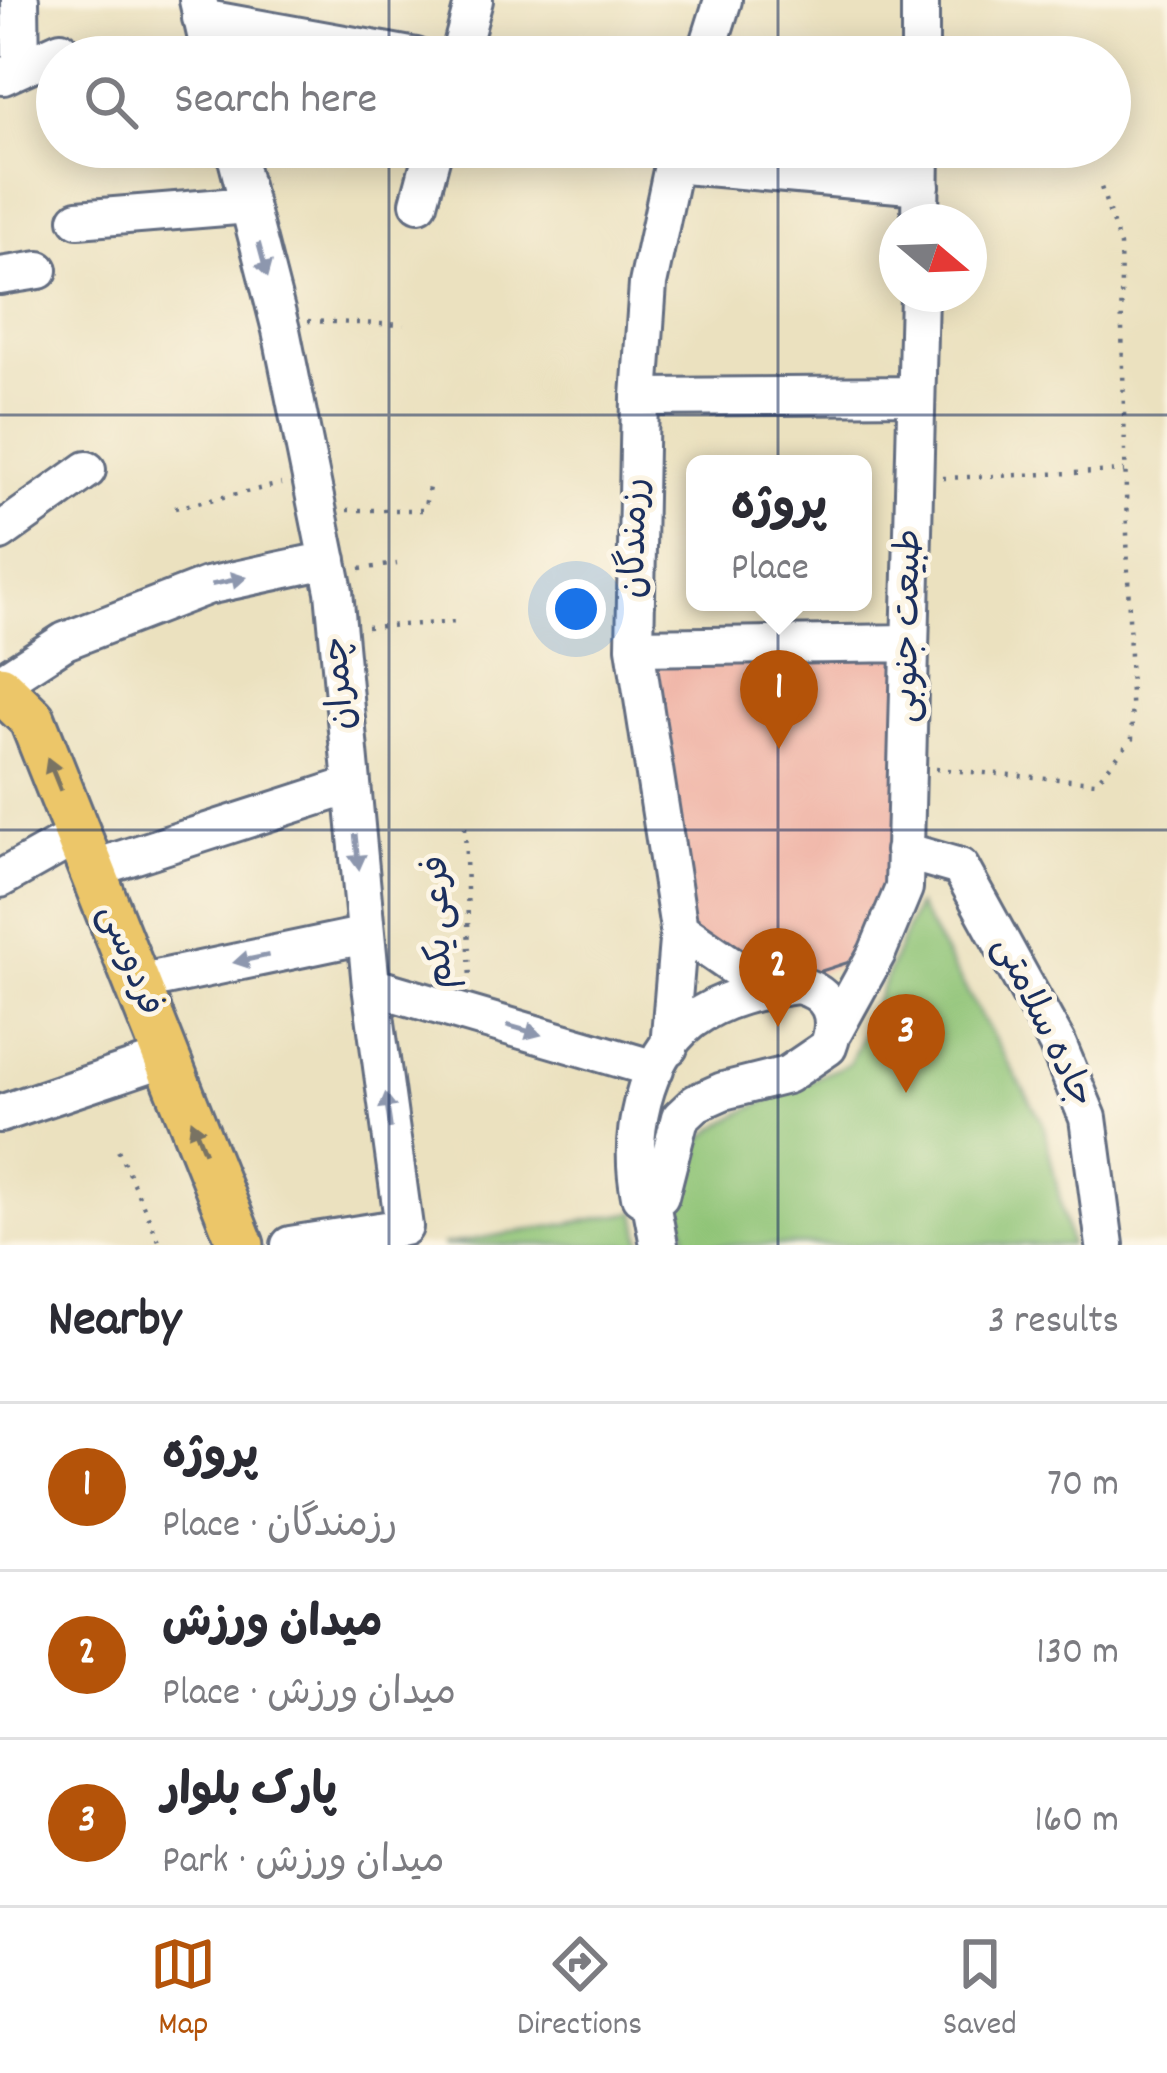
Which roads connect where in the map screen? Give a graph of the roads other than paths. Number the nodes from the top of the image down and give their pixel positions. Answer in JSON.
{"nodes":[{"id":1,"x":20,"y":0,"type":"edge"},
{"id":2,"x":474,"y":0,"type":"edge"},
{"id":3,"x":723,"y":0,"type":"edge"},
{"id":4,"x":920,"y":0,"type":"edge"},
{"id":5,"x":199,"y":9,"type":"edge"},
{"id":6,"x":321,"y":36,"type":"edge"},
{"id":7,"x":465,"y":36,"type":"edge"},
{"id":8,"x":712,"y":36,"type":"edge"},
{"id":9,"x":920,"y":36,"type":"edge"},
{"id":10,"x":10,"y":73,"type":"edge"},
{"id":11,"x":239,"y":168,"type":"edge"},
{"id":12,"x":428,"y":168,"type":"edge"},
{"id":13,"x":672,"y":168,"type":"edge"},
{"id":14,"x":736,"y":168,"type":"edge"},
{"id":15,"x":921,"y":168,"type":"edge"},
{"id":16,"x":419,"y":203,"type":"dead end"},
{"id":17,"x":921,"y":204,"type":"edge"},
{"id":18,"x":249,"y":205,"type":"junction"},
{"id":19,"x":78,"y":219,"type":"dead end"},
{"id":20,"x":38,"y":271,"type":"dead end"},
{"id":21,"x":0,"y":276,"type":"edge"},
{"id":22,"x":918,"y":312,"type":"edge"},
{"id":23,"x":916,"y":394,"type":"junction"},
{"id":24,"x":640,"y":397,"type":"junction"},
{"id":25,"x":87,"y":470,"type":"dead end"},
{"id":26,"x":0,"y":532,"type":"edge"},
{"id":27,"x":329,"y":566,"type":"junction"},
{"id":28,"x":910,"y":643,"type":"junction"},
{"id":29,"x":635,"y":647,"type":"junction"},
{"id":30,"x":0,"y":686,"type":"edge"},
{"id":31,"x":350,"y":786,"type":"junction"},
{"id":32,"x":904,"y":851,"type":"junction"},
{"id":33,"x":85,"y":852,"type":"junction"},
{"id":34,"x":0,"y":879,"type":"edge"},
{"id":35,"x":679,"y":929,"type":"junction"},
{"id":36,"x":365,"y":935,"type":"junction"},
{"id":37,"x":877,"y":953,"type":"junction"},
{"id":38,"x":136,"y":983,"type":"junction"},
{"id":39,"x":371,"y":986,"type":"junction"},
{"id":40,"x":782,"y":987,"type":"junction"},
{"id":41,"x":834,"y":1031,"type":"junction"},
{"id":42,"x":166,"y":1058,"type":"junction"},
{"id":43,"x":662,"y":1058,"type":"junction"},
{"id":44,"x":0,"y":1114,"type":"edge"},
{"id":45,"x":651,"y":1202,"type":"junction"},
{"id":46,"x":241,"y":1245,"type":"edge"},
{"id":47,"x":290,"y":1245,"type":"edge"},
{"id":48,"x":659,"y":1245,"type":"edge"},
{"id":49,"x":1106,"y":1245,"type":"edge"}],
"edges":[{"from":1,"to":10,"type":"street"},
{"from":2,"to":7,"type":"street"},
{"from":3,"to":8,"type":"street"},
{"from":4,"to":9,"type":"street"},
{"from":5,"to":6,"type":"street"},
{"from":11,"to":18,"type":"street","name":"چمران"},
{"from":12,"to":16,"type":"street"},
{"from":13,"to":24,"type":"street","name":"رزمندگان"},
{"from":14,"to":17,"type":"street"},
{"from":15,"to":17,"type":"street"},
{"from":18,"to":19,"type":"street"},
{"from":18,"to":27,"type":"street","name":"چمران","one_way":true},
{"from":20,"to":21,"type":"street"},
{"from":22,"to":23,"type":"street","name":"طبیعت جنوبی"},
{"from":23,"to":24,"type":"street"},
{"from":23,"to":28,"type":"street","name":"طبیعت جنوبی"},
{"from":24,"to":29,"type":"street","name":"رزمندگان"},
{"from":25,"to":26,"type":"street"},
{"from":30,"to":27,"type":"street","one_way":true},
{"from":27,"to":31,"type":"street","name":"چمران"},
{"from":28,"to":29,"type":"street"},
{"from":28,"to":32,"type":"street","name":"طبیعت جنوبی"},
{"from":29,"to":35,"type":"street","name":"رزمندگان"},
{"from":33,"to":30,"type":"main road","name":"فردوسی","one_way":true},
{"from":31,"to":33,"type":"street"},
{"from":31,"to":36,"type":"street","name":"چمران","one_way":true},
{"from":32,"to":37,"type":"street","name":"طبیعت جنوبی"},
{"from":32,"to":49,"type":"street","name":"جاده سلامتی"},
{"from":33,"to":34,"type":"street"},
{"from":33,"to":38,"type":"main road","name":"فردوسی"},
{"from":35,"to":40,"type":"street"},
{"from":35,"to":43,"type":"street","name":"رزمندگان"},
{"from":36,"to":38,"type":"street","one_way":true},
{"from":36,"to":39,"type":"street","name":"چمران"},
{"from":37,"to":40,"type":"street"},
{"from":37,"to":41,"type":"street","name":"طبیعت جنوبی"},
{"from":38,"to":42,"type":"main road","name":"فردوسی"},
{"from":39,"to":43,"type":"street","one_way":true},
{"from":47,"to":39,"type":"street","name":"چمران","one_way":true},
{"from":40,"to":41,"type":"street"},
{"from":40,"to":43,"type":"street"},
{"from":41,"to":45,"type":"street","name":"طبیعت جنوبی"},
{"from":42,"to":44,"type":"street"},
{"from":46,"to":42,"type":"main road","name":"فردوسی","one_way":true},
{"from":43,"to":45,"type":"street","name":"رزمندگان"},
{"from":45,"to":48,"type":"street"}]}
